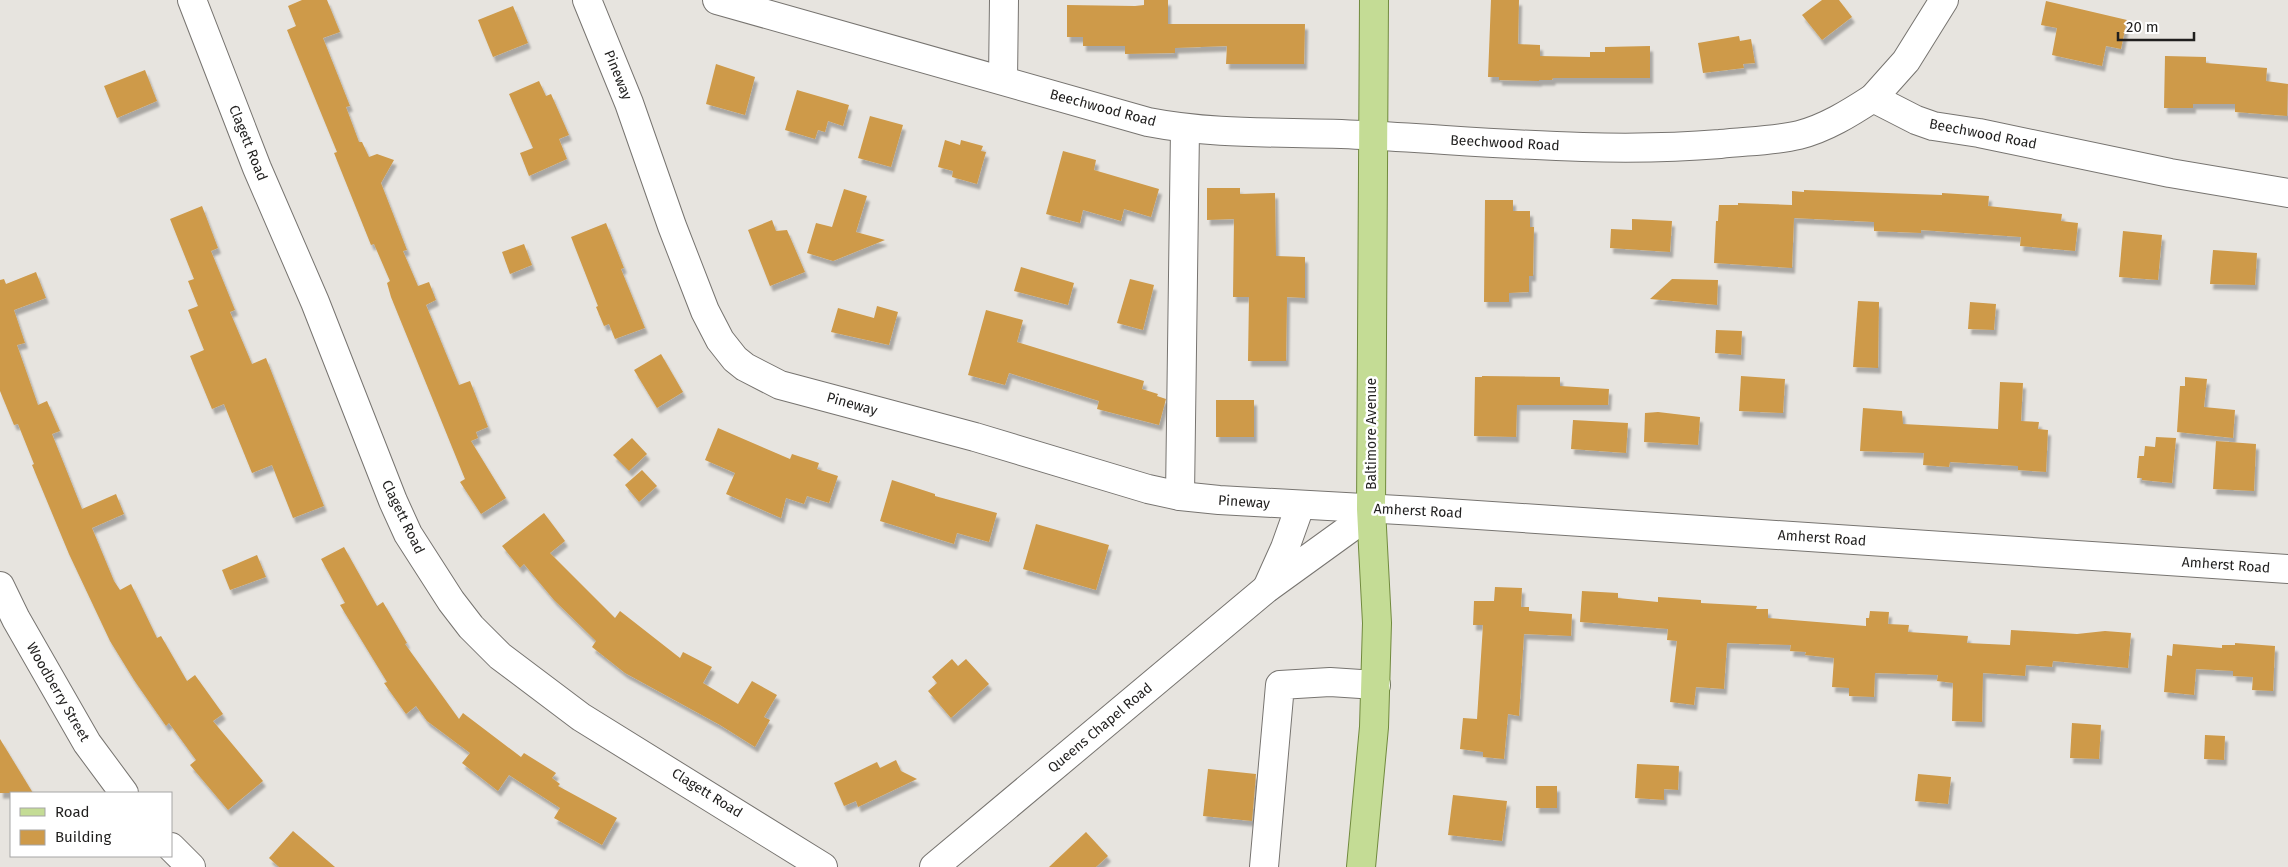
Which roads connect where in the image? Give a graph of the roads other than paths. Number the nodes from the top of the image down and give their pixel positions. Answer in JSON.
{"nodes":[{"id":1,"x":192,"y":0,"type":"edge"},
{"id":2,"x":587,"y":0,"type":"edge"},
{"id":3,"x":717,"y":0,"type":"edge"},
{"id":4,"x":1004,"y":0,"type":"edge"},
{"id":5,"x":1374,"y":0,"type":"edge"},
{"id":6,"x":1944,"y":0,"type":"edge"},
{"id":7,"x":1003,"y":80,"type":"junction"},
{"id":8,"x":1873,"y":98,"type":"junction"},
{"id":9,"x":1185,"y":129,"type":"junction"},
{"id":10,"x":1374,"y":136,"type":"junction"},
{"id":11,"x":2288,"y":192,"type":"edge"},
{"id":12,"x":1180,"y":496,"type":"junction"},
{"id":13,"x":1300,"y":506,"type":"junction"},
{"id":14,"x":1363,"y":509,"type":"junction"},
{"id":15,"x":2288,"y":569,"type":"edge"},
{"id":16,"x":0,"y":586,"type":"edge"},
{"id":17,"x":1266,"y":589,"type":"junction"},
{"id":18,"x":1376,"y":685,"type":"junction"},
{"id":19,"x":123,"y":792,"type":"edge"},
{"id":20,"x":172,"y":848,"type":"edge"},
{"id":21,"x":191,"y":867,"type":"edge"},
{"id":22,"x":824,"y":867,"type":"edge"},
{"id":23,"x":934,"y":867,"type":"edge"},
{"id":24,"x":1264,"y":867,"type":"edge"},
{"id":25,"x":1361,"y":867,"type":"edge"}],
"edges":[{"from":1,"to":22,"type":"street","name":"Clagett Road"},
{"from":2,"to":12,"type":"street","name":"Pineway"},
{"from":3,"to":7,"type":"street","name":"Beechwood Road"},
{"from":4,"to":7,"type":"street"},
{"from":5,"to":10,"type":"main road","name":"Baltimore Avenue"},
{"from":6,"to":8,"type":"street"},
{"from":7,"to":9,"type":"street","name":"Beechwood Road"},
{"from":8,"to":10,"type":"street","name":"Beechwood Road"},
{"from":8,"to":11,"type":"street","name":"Beechwood Road"},
{"from":9,"to":10,"type":"street","name":"Beechwood Road"},
{"from":9,"to":12,"type":"street"},
{"from":10,"to":14,"type":"main road","name":"Baltimore Avenue"},
{"from":12,"to":13,"type":"street","name":"Pineway"},
{"from":13,"to":14,"type":"street","name":"Pineway"},
{"from":13,"to":17,"type":"street","name":"Queens Chapel Road"},
{"from":14,"to":15,"type":"street","name":"Amherst Road"},
{"from":14,"to":17,"type":"street","name":"Queens Chapel Road"},
{"from":14,"to":18,"type":"main road","name":"Baltimore Avenue"},
{"from":16,"to":19,"type":"street","name":"Woodberry Street"},
{"from":17,"to":23,"type":"street","name":"Queens Chapel Road"},
{"from":18,"to":24,"type":"street"},
{"from":18,"to":25,"type":"main road","name":"Baltimore Avenue"},
{"from":20,"to":21,"type":"street"}]}
